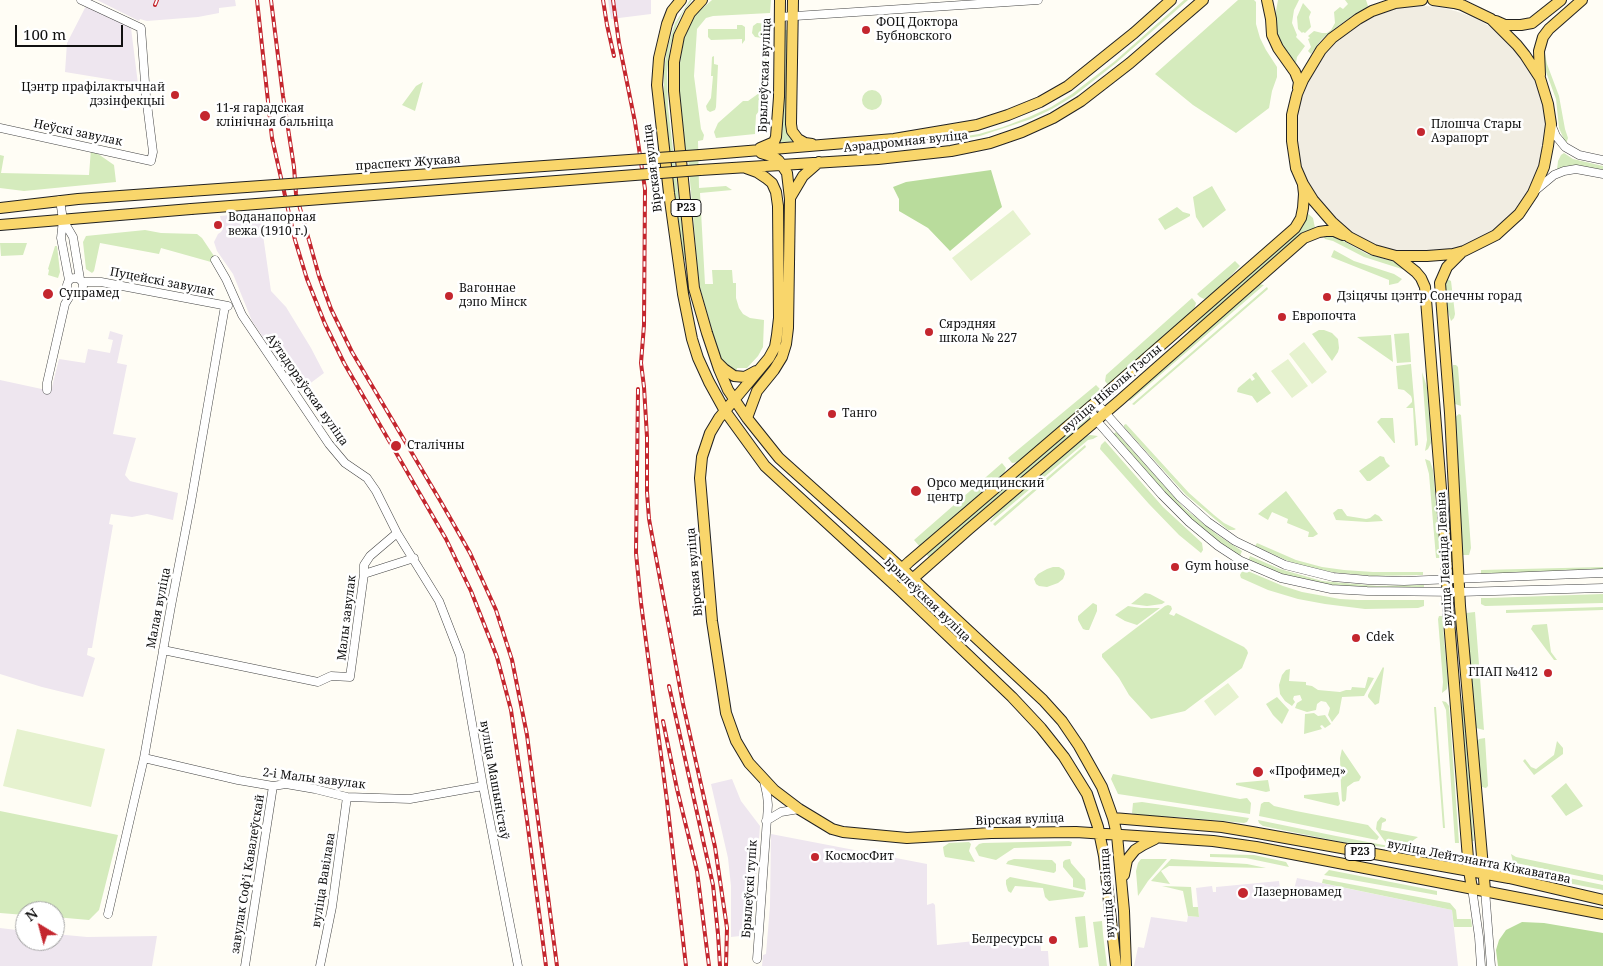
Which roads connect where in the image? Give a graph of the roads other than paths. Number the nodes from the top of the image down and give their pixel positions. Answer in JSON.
{"nodes":[{"id":1,"x":81,"y":0,"type":"edge"},
{"id":2,"x":681,"y":0,"type":"edge"},
{"id":3,"x":702,"y":0,"type":"edge"},
{"id":4,"x":780,"y":0,"type":"edge"},
{"id":5,"x":793,"y":0,"type":"edge"},
{"id":6,"x":1038,"y":0,"type":"edge"},
{"id":7,"x":1171,"y":0,"type":"edge"},
{"id":8,"x":1203,"y":0,"type":"edge"},
{"id":9,"x":1267,"y":0,"type":"edge"},
{"id":10,"x":1275,"y":0,"type":"edge"},
{"id":11,"x":1377,"y":0,"type":"edge"},
{"id":12,"x":1422,"y":0,"type":"edge"},
{"id":13,"x":1434,"y":0,"type":"edge"},
{"id":14,"x":1560,"y":0,"type":"edge"},
{"id":15,"x":1582,"y":0,"type":"edge"},
{"id":16,"x":1396,"y":3,"type":"junction"},
{"id":17,"x":793,"y":16,"type":"junction"},
{"id":18,"x":780,"y":17,"type":"junction"},
{"id":19,"x":1271,"y":19,"type":"junction"},
{"id":20,"x":1491,"y":19,"type":"junction"},
{"id":21,"x":1540,"y":78,"type":"junction"},
{"id":22,"x":1297,"y":94,"type":"junction"},
{"id":23,"x":1551,"y":124,"type":"junction"},
{"id":24,"x":0,"y":128,"type":"edge"},
{"id":25,"x":818,"y":146,"type":"junction"},
{"id":26,"x":750,"y":151,"type":"junction"},
{"id":27,"x":1603,"y":160,"type":"edge"},
{"id":28,"x":819,"y":162,"type":"junction"},
{"id":29,"x":783,"y":165,"type":"junction"},
{"id":30,"x":746,"y":168,"type":"junction"},
{"id":31,"x":1603,"y":174,"type":"edge"},
{"id":32,"x":1303,"y":184,"type":"junction"},
{"id":33,"x":1533,"y":193,"type":"junction"},
{"id":34,"x":790,"y":199,"type":"junction"},
{"id":35,"x":60,"y":200,"type":"junction"},
{"id":36,"x":0,"y":208,"type":"edge"},
{"id":37,"x":63,"y":220,"type":"junction"},
{"id":38,"x":0,"y":225,"type":"edge"},
{"id":39,"x":1349,"y":237,"type":"junction"},
{"id":40,"x":1464,"y":251,"type":"junction"},
{"id":41,"x":1396,"y":256,"type":"junction"},
{"id":42,"x":215,"y":260,"type":"dead end"},
{"id":43,"x":69,"y":280,"type":"junction"},
{"id":44,"x":81,"y":281,"type":"junction"},
{"id":45,"x":71,"y":294,"type":"junction"},
{"id":46,"x":225,"y":306,"type":"junction"},
{"id":47,"x":237,"y":306,"type":"junction"},
{"id":48,"x":769,"y":358,"type":"junction"},
{"id":49,"x":716,"y":362,"type":"junction"},
{"id":50,"x":47,"y":390,"type":"dead end"},
{"id":51,"x":734,"y":400,"type":"junction"},
{"id":52,"x":1092,"y":406,"type":"junction"},
{"id":53,"x":725,"y":411,"type":"junction"},
{"id":54,"x":1105,"y":412,"type":"junction"},
{"id":55,"x":747,"y":418,"type":"junction"},
{"id":56,"x":1096,"y":420,"type":"junction"},
{"id":57,"x":397,"y":532,"type":"junction"},
{"id":58,"x":414,"y":558,"type":"junction"},
{"id":59,"x":905,"y":565,"type":"junction"},
{"id":60,"x":926,"y":567,"type":"junction"},
{"id":61,"x":1603,"y":573,"type":"edge"},
{"id":62,"x":364,"y":574,"type":"junction"},
{"id":63,"x":912,"y":578,"type":"junction"},
{"id":64,"x":1447,"y":579,"type":"junction"},
{"id":65,"x":1458,"y":579,"type":"junction"},
{"id":66,"x":890,"y":580,"type":"junction"},
{"id":67,"x":920,"y":586,"type":"junction"},
{"id":68,"x":1603,"y":588,"type":"edge"},
{"id":69,"x":900,"y":590,"type":"junction"},
{"id":70,"x":1448,"y":592,"type":"junction"},
{"id":71,"x":1459,"y":592,"type":"junction"},
{"id":72,"x":439,"y":601,"type":"joint"},
{"id":73,"x":987,"y":648,"type":"junction"},
{"id":74,"x":163,"y":650,"type":"junction"},
{"id":75,"x":974,"y":662,"type":"junction"},
{"id":76,"x":144,"y":758,"type":"junction"},
{"id":77,"x":764,"y":781,"type":"junction"},
{"id":78,"x":273,"y":786,"type":"junction"},
{"id":79,"x":483,"y":786,"type":"junction"},
{"id":80,"x":347,"y":797,"type":"junction"},
{"id":81,"x":799,"y":809,"type":"junction"},
{"id":82,"x":1113,"y":818,"type":"junction"},
{"id":83,"x":766,"y":821,"type":"junction"},
{"id":84,"x":1100,"y":833,"type":"junction"},
{"id":85,"x":1117,"y":835,"type":"junction"},
{"id":86,"x":1158,"y":838,"type":"junction"},
{"id":87,"x":1469,"y":871,"type":"junction"},
{"id":88,"x":1483,"y":874,"type":"junction"},
{"id":89,"x":1122,"y":886,"type":"junction"},
{"id":90,"x":1472,"y":888,"type":"junction"},
{"id":91,"x":1485,"y":890,"type":"junction"},
{"id":92,"x":1603,"y":900,"type":"edge"},
{"id":93,"x":108,"y":914,"type":"dead end"},
{"id":94,"x":1603,"y":914,"type":"edge"},
{"id":95,"x":757,"y":959,"type":"dead end"},
{"id":96,"x":246,"y":966,"type":"edge"},
{"id":97,"x":320,"y":966,"type":"edge"},
{"id":98,"x":518,"y":966,"type":"edge"},
{"id":99,"x":1116,"y":966,"type":"edge"},
{"id":100,"x":1126,"y":966,"type":"edge"},
{"id":101,"x":1482,"y":966,"type":"edge"},
{"id":102,"x":1492,"y":966,"type":"edge"}],
"edges":[{"from":1,"to":24,"type":"street","name":"Неўскі завулак"},
{"from":2,"to":53,"type":"main road","name":"Вірская вуліца","number":"Р23"},
{"from":3,"to":49,"type":"main road","number":"Р23"},
{"from":4,"to":18,"type":"main road","name":"Брылеўская вуліца"},
{"from":5,"to":17,"type":"main road"},
{"from":6,"to":17,"type":"street"},
{"from":7,"to":25,"type":"main road","name":"Аэрадромная вуліца"},
{"from":8,"to":28,"type":"main road","name":"Аэрадромная вуліца"},
{"from":9,"to":19,"type":"main road"},
{"from":10,"to":19,"type":"main road"},
{"from":11,"to":16,"type":"main road"},
{"from":12,"to":16,"type":"main road"},
{"from":13,"to":20,"type":"main road"},
{"from":14,"to":20,"type":"main road"},
{"from":15,"to":21,"type":"main road"},
{"from":16,"to":22,"type":"main road"},
{"from":17,"to":18,"type":"street"},
{"from":17,"to":25,"type":"main road"},
{"from":18,"to":26,"type":"main road","name":"Брылеўская вуліца"},
{"from":19,"to":22,"type":"main road"},
{"from":20,"to":21,"type":"main road"},
{"from":21,"to":23,"type":"main road"},
{"from":22,"to":32,"type":"main road"},
{"from":23,"to":27,"type":"street"},
{"from":23,"to":33,"type":"main road"},
{"from":25,"to":26,"type":"main road","name":"праспект Жукава"},
{"from":26,"to":29,"type":"main road"},
{"from":26,"to":35,"type":"main road","name":"праспект Жукава","bridge":true},
{"from":28,"to":29,"type":"main road","name":"Аэрадромная вуліца"},
{"from":28,"to":34,"type":"main road"},
{"from":29,"to":30,"type":"main road","name":"Аэрадромная вуліца"},
{"from":29,"to":34,"type":"main road"},
{"from":30,"to":37,"type":"main road","bridge":true},
{"from":30,"to":48,"type":"main road"},
{"from":31,"to":33,"type":"street"},
{"from":32,"to":39,"type":"main road"},
{"from":32,"to":52,"type":"main road","name":"вуліца Ніколы Тэслы"},
{"from":33,"to":40,"type":"main road"},
{"from":34,"to":55,"type":"main road"},
{"from":35,"to":36,"type":"main road","name":"праспект Жукава"},
{"from":35,"to":37,"type":"street"},
{"from":37,"to":38,"type":"main road"},
{"from":37,"to":43,"type":"street"},
{"from":37,"to":44,"type":"street"},
{"from":39,"to":41,"type":"main road"},
{"from":39,"to":54,"type":"main road","name":"вуліца Ніколы Тэслы"},
{"from":40,"to":41,"type":"main road"},
{"from":40,"to":65,"type":"main road","name":"вуліца Леаніда Левіна"},
{"from":41,"to":64,"type":"main road","name":"вуліца Леаніда Левіна"},
{"from":42,"to":47,"type":"street","name":"Аўтадораўская вуліца"},
{"from":43,"to":44,"type":"street"},
{"from":43,"to":45,"type":"street"},
{"from":44,"to":45,"type":"street"},
{"from":44,"to":46,"type":"street","name":"Пуцейскі завулак"},
{"from":45,"to":50,"type":"street"},
{"from":46,"to":47,"type":"street","name":"Пуцейскі завулак"},
{"from":46,"to":74,"type":"street","name":"Малая вуліца"},
{"from":47,"to":57,"type":"street","name":"Аўтадораўская вуліца"},
{"from":48,"to":49,"type":"main road"},
{"from":48,"to":51,"type":"main road"},
{"from":49,"to":51,"type":"main road","number":"Р23"},
{"from":51,"to":53,"type":"main road"},
{"from":51,"to":55,"type":"main road","name":"Брылеўская вуліца","number":"Р23"},
{"from":52,"to":54,"type":"street"},
{"from":52,"to":56,"type":"street"},
{"from":52,"to":59,"type":"main road","name":"вуліца Ніколы Тэслы"},
{"from":53,"to":66,"type":"main road","name":"Брылеўская вуліца","number":"Р23"},
{"from":53,"to":77,"type":"main road","name":"Вірская вуліца"},
{"from":54,"to":56,"type":"main road","name":"вуліца Ніколы Тэслы"},
{"from":54,"to":64,"type":"street"},
{"from":55,"to":59,"type":"main road","name":"Брылеўская вуліца","number":"Р23"},
{"from":56,"to":60,"type":"main road","name":"вуліца Ніколы Тэслы"},
{"from":56,"to":70,"type":"street"},
{"from":57,"to":58,"type":"street","name":"Аўтадораўская вуліца"},
{"from":57,"to":62,"type":"street","name":"Малы завулак"},
{"from":58,"to":62,"type":"street"},
{"from":58,"to":72,"type":"street","name":"Аўтадораўская вуліца"},
{"from":59,"to":63,"type":"main road","name":"Брылеўская вуліца"},
{"from":59,"to":66,"type":"main road","name":"вуліца Ніколы Тэслы"},
{"from":60,"to":63,"type":"main road","name":"вуліца Ніколы Тэслы"},
{"from":60,"to":67,"type":"main road"},
{"from":61,"to":65,"type":"street"},
{"from":62,"to":74,"type":"street","name":"Малы завулак"},
{"from":63,"to":67,"type":"main road","name":"Брылеўская вуліца"},
{"from":63,"to":69,"type":"main road","name":"вуліца Ніколы Тэслы"},
{"from":64,"to":65,"type":"street"},
{"from":64,"to":70,"type":"main road","name":"вуліца Леаніда Левіна"},
{"from":65,"to":71,"type":"main road","name":"вуліца Леаніда Левіна"},
{"from":66,"to":69,"type":"main road","name":"Брылеўская вуліца","number":"Р23"},
{"from":67,"to":73,"type":"main road","name":"Брылеўская вуліца"},
{"from":68,"to":71,"type":"street"},
{"from":69,"to":75,"type":"main road","name":"Брылеўская вуліца","number":"Р23"},
{"from":70,"to":71,"type":"street"},
{"from":70,"to":87,"type":"main road","name":"вуліца Леаніда Левіна"},
{"from":71,"to":88,"type":"main road","name":"вуліца Леаніда Левіна"},
{"from":72,"to":79,"type":"street","name":"вуліца Машыністаў"},
{"from":73,"to":75,"type":"main road"},
{"from":73,"to":82,"type":"main road","name":"Брылеўская вуліца"},
{"from":74,"to":76,"type":"street","name":"Малая вуліца"},
{"from":75,"to":84,"type":"main road","name":"Брылеўская вуліца","number":"Р23"},
{"from":76,"to":78,"type":"street","name":"2-і Малы завулак"},
{"from":76,"to":93,"type":"street","name":"Малая вуліца"},
{"from":77,"to":81,"type":"main road","name":"Вірская вуліца"},
{"from":77,"to":83,"type":"street","name":"Брылеўскі тупік"},
{"from":78,"to":80,"type":"street","name":"2-і Малы завулак"},
{"from":78,"to":96,"type":"street","name":"завулак Софʼі Кавалеўскай"},
{"from":79,"to":80,"type":"street","name":"2-і Малы завулак"},
{"from":79,"to":98,"type":"street","name":"вуліца Машыністаў"},
{"from":80,"to":97,"type":"street","name":"вуліца Вавілава"},
{"from":81,"to":83,"type":"street"},
{"from":81,"to":84,"type":"main road","name":"Вірская вуліца"},
{"from":82,"to":85,"type":"main road","name":"вуліца Казінца"},
{"from":82,"to":87,"type":"main road","name":"вуліца Лейтэнанта Кіжаватава","number":"Р23"},
{"from":83,"to":95,"type":"street","name":"Брылеўскі тупік"},
{"from":84,"to":85,"type":"main road","name":"Вірская вуліца","number":"Р23"},
{"from":84,"to":99,"type":"main road","name":"вуліца Казінца"},
{"from":85,"to":86,"type":"main road","number":"Р23"},
{"from":85,"to":89,"type":"main road","name":"вуліца Казінца"},
{"from":86,"to":89,"type":"main road"},
{"from":86,"to":90,"type":"main road","number":"Р23"},
{"from":87,"to":88,"type":"main road","name":"вуліца Лейтэнанта Кіжаватава","number":"Р23"},
{"from":87,"to":90,"type":"main road","name":"вуліца Леаніда Левіна"},
{"from":88,"to":91,"type":"main road","name":"вуліца Леаніда Левіна"},
{"from":88,"to":92,"type":"main road","name":"вуліца Лейтэнанта Кіжаватава","number":"Р23"},
{"from":89,"to":100,"type":"main road","name":"вуліца Казінца"},
{"from":90,"to":91,"type":"main road","number":"Р23"},
{"from":90,"to":101,"type":"street"},
{"from":91,"to":94,"type":"main road","number":"Р23"},
{"from":91,"to":102,"type":"street"}]}
